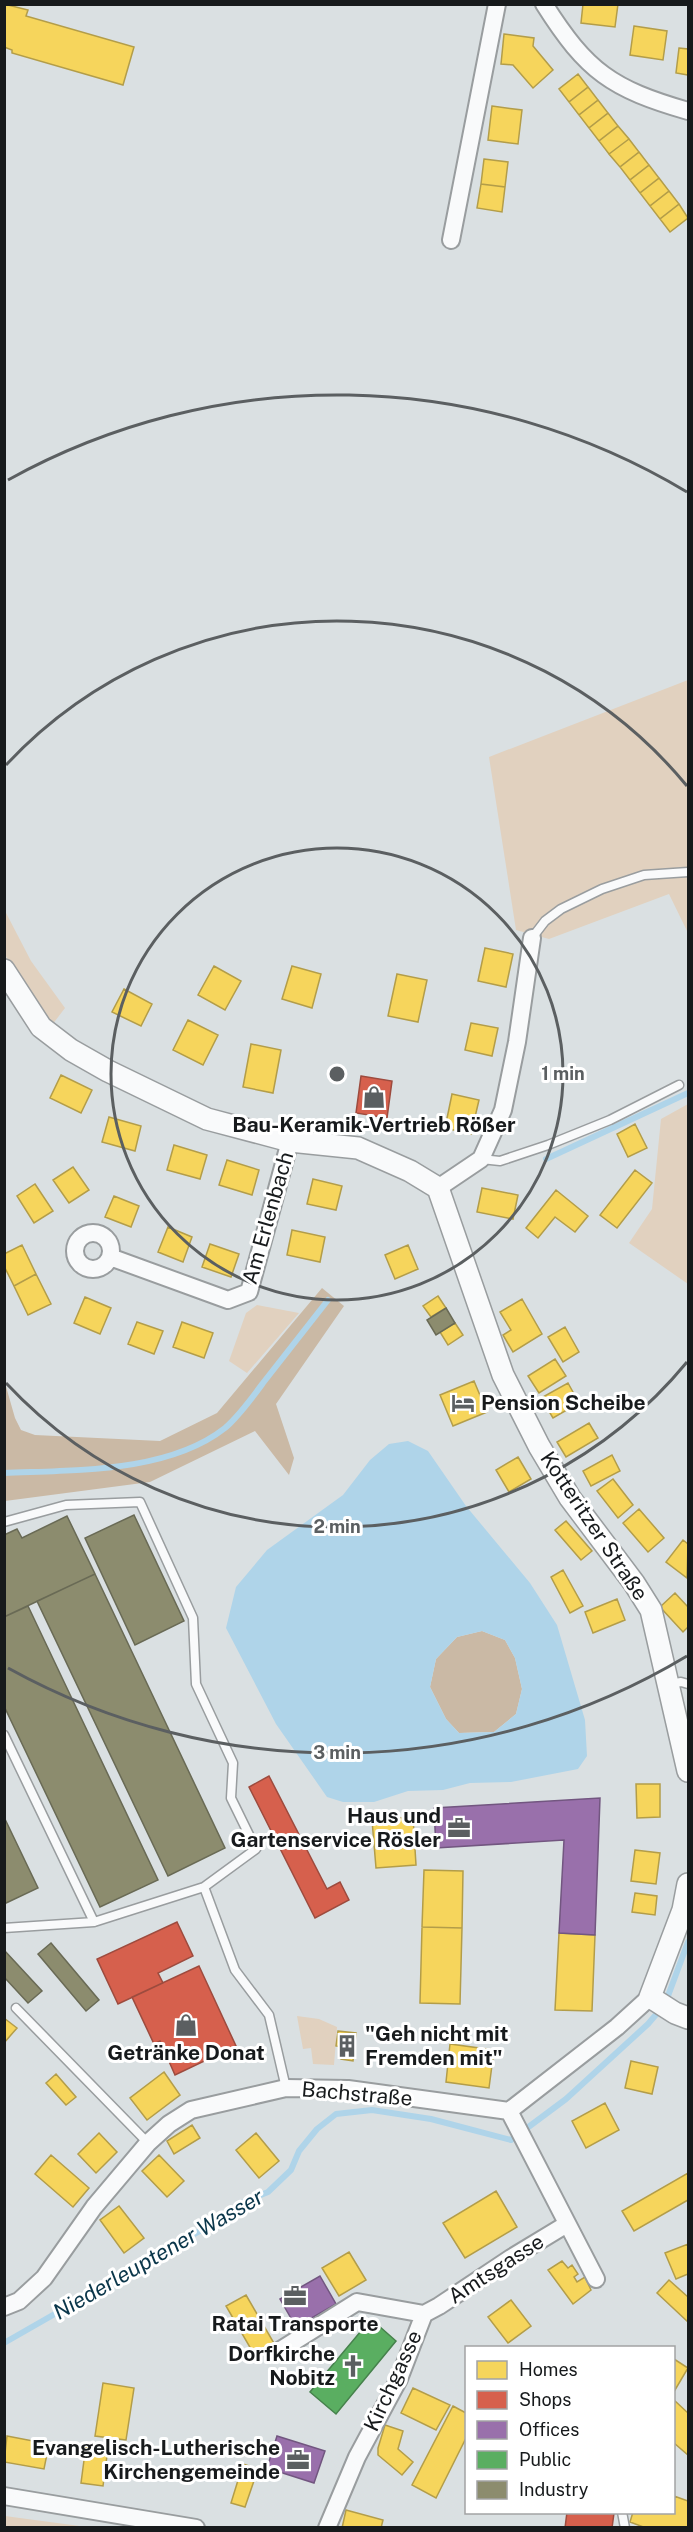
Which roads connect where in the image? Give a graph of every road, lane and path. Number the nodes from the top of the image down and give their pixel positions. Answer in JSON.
{"nodes":[{"id":1,"x":496,"y":4,"type":"edge"},
{"id":2,"x":544,"y":4,"type":"edge"},
{"id":3,"x":688,"y":111,"type":"edge"},
{"id":4,"x":451,"y":240,"type":"dead end"},
{"id":5,"x":688,"y":872,"type":"edge"},
{"id":6,"x":532,"y":938,"type":"joint"},
{"id":7,"x":4,"y":970,"type":"edge"},
{"id":8,"x":679,"y":1084,"type":"dead end"},
{"id":9,"x":290,"y":1141,"type":"junction"},
{"id":10,"x":481,"y":1159,"type":"junction"},
{"id":11,"x":438,"y":1188,"type":"junction"},
{"id":12,"x":110,"y":1257,"type":"dead end"},
{"id":13,"x":4,"y":1522,"type":"edge"},
{"id":14,"x":679,"y":1684,"type":"edge"},
{"id":15,"x":4,"y":1735,"type":"edge"},
{"id":16,"x":688,"y":1771,"type":"edge"},
{"id":17,"x":688,"y":1884,"type":"edge"},
{"id":18,"x":204,"y":1887,"type":"junction"},
{"id":19,"x":93,"y":1922,"type":"junction"},
{"id":20,"x":4,"y":1928,"type":"edge"},
{"id":21,"x":666,"y":2006,"type":"edge"},
{"id":22,"x":16,"y":2008,"type":"dead end"},
{"id":23,"x":285,"y":2088,"type":"junction"},
{"id":24,"x":516,"y":2126,"type":"junction"},
{"id":25,"x":148,"y":2143,"type":"junction"},
{"id":26,"x":567,"y":2224,"type":"junction"},
{"id":27,"x":596,"y":2279,"type":"dead end"},
{"id":28,"x":4,"y":2307,"type":"edge"},
{"id":29,"x":424,"y":2314,"type":"junction"},
{"id":30,"x":279,"y":2351,"type":"dead end"},
{"id":31,"x":4,"y":2496,"type":"edge"},
{"id":32,"x":196,"y":2528,"type":"edge"},
{"id":33,"x":327,"y":2528,"type":"edge"}],
"edges":[{"from":1,"to":4,"type":"street"},
{"from":2,"to":3,"type":"street"},
{"from":5,"to":6,"type":"lane"},
{"from":6,"to":10,"type":"street"},
{"from":7,"to":9,"type":"street"},
{"from":8,"to":10,"type":"lane"},
{"from":9,"to":11,"type":"street"},
{"from":9,"to":12,"type":"street","name":"Am Erlenbach"},
{"from":10,"to":11,"type":"street"},
{"from":11,"to":14,"type":"street","name":"Kotteritzer Straße"},
{"from":13,"to":18,"type":"lane"},
{"from":14,"to":16,"type":"street","name":"Kotteritzer Straße"},
{"from":15,"to":19,"type":"lane"},
{"from":17,"to":21,"type":"street"},
{"from":18,"to":19,"type":"lane"},
{"from":18,"to":23,"type":"lane"},
{"from":19,"to":20,"type":"lane"},
{"from":21,"to":24,"type":"street"},
{"from":22,"to":25,"type":"lane"},
{"from":23,"to":24,"type":"street","name":"Bachstraße"},
{"from":23,"to":25,"type":"street","name":"Bachstraße"},
{"from":24,"to":26,"type":"street","name":"Amtsgasse"},
{"from":25,"to":28,"type":"street","name":"Bachstraße"},
{"from":26,"to":27,"type":"street","name":"Amtsgasse"},
{"from":26,"to":29,"type":"street","name":"Amtsgasse"},
{"from":29,"to":30,"type":"street","name":"Kirchgasse"},
{"from":29,"to":33,"type":"street","name":"Kirchgasse"},
{"from":31,"to":32,"type":"street"}]}
